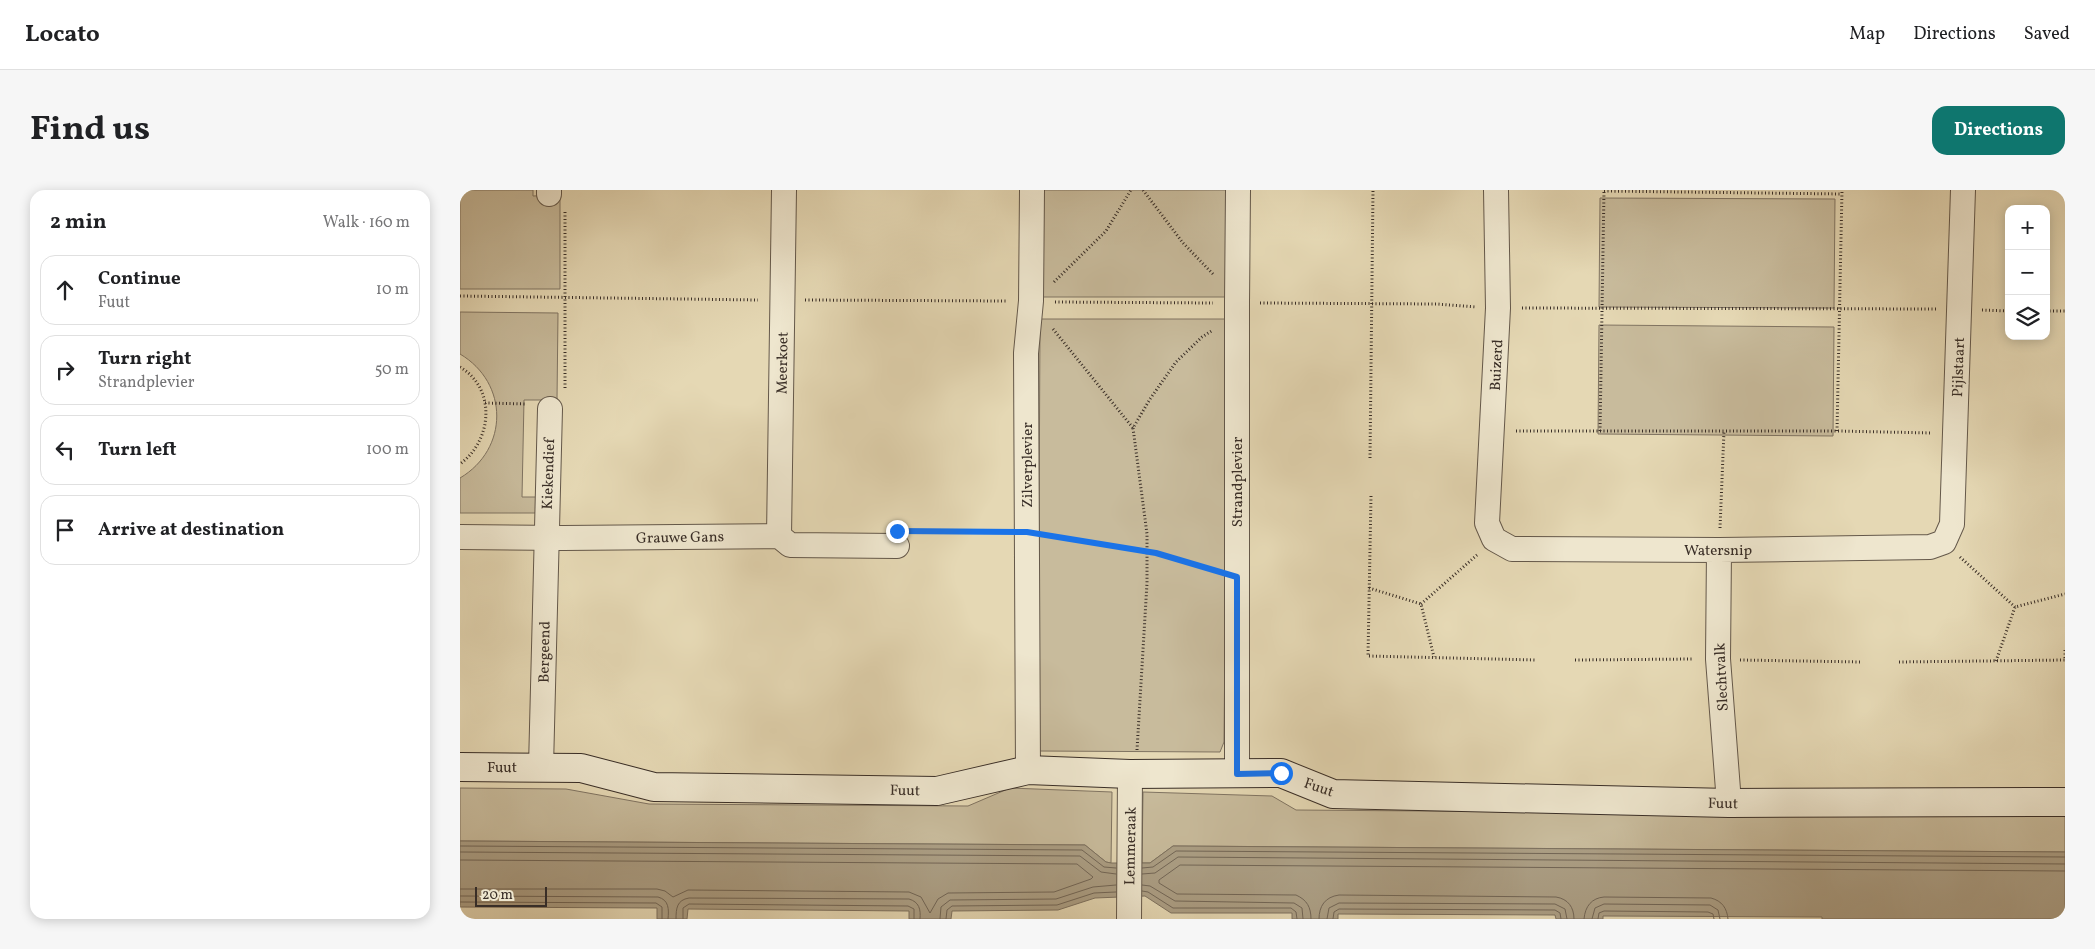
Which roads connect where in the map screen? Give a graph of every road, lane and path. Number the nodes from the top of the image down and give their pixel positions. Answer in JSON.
{"nodes":[{"id":1,"x":784,"y":190,"type":"edge"},
{"id":2,"x":1032,"y":190,"type":"edge"},
{"id":3,"x":1131,"y":190,"type":"edge"},
{"id":4,"x":1143,"y":190,"type":"edge"},
{"id":5,"x":1238,"y":190,"type":"edge"},
{"id":6,"x":1373,"y":190,"type":"edge"},
{"id":7,"x":1496,"y":190,"type":"edge"},
{"id":8,"x":1604,"y":190,"type":"edge"},
{"id":9,"x":1963,"y":190,"type":"edge"},
{"id":10,"x":1724,"y":191,"type":"edge"},
{"id":11,"x":1842,"y":192,"type":"edge"},
{"id":12,"x":555,"y":198,"type":"edge"},
{"id":13,"x":566,"y":297,"type":"dead end"},
{"id":14,"x":1031,"y":301,"type":"junction"},
{"id":15,"x":1236,"y":303,"type":"junction"},
{"id":16,"x":2065,"y":311,"type":"edge"},
{"id":17,"x":2050,"y":312,"type":"edge"},
{"id":18,"x":460,"y":367,"type":"edge"},
{"id":19,"x":550,"y":409,"type":"dead end"},
{"id":20,"x":1133,"y":428,"type":"junction"},
{"id":21,"x":1838,"y":430,"type":"junction"},
{"id":22,"x":1492,"y":431,"type":"junction"},
{"id":23,"x":1600,"y":431,"type":"junction"},
{"id":24,"x":1724,"y":431,"type":"junction"},
{"id":25,"x":1955,"y":433,"type":"junction"},
{"id":26,"x":1370,"y":458,"type":"dead end"},
{"id":27,"x":460,"y":464,"type":"edge"},
{"id":28,"x":1370,"y":496,"type":"dead end"},
{"id":29,"x":1027,"y":532,"type":"junction"},
{"id":30,"x":779,"y":536,"type":"junction"},
{"id":31,"x":460,"y":537,"type":"edge"},
{"id":32,"x":546,"y":538,"type":"junction"},
{"id":33,"x":1494,"y":539,"type":"junction"},
{"id":34,"x":1944,"y":542,"type":"junction"},
{"id":35,"x":897,"y":546,"type":"joint"},
{"id":36,"x":1719,"y":550,"type":"junction"},
{"id":37,"x":1147,"y":551,"type":"junction"},
{"id":38,"x":1237,"y":577,"type":"junction"},
{"id":39,"x":1369,"y":588,"type":"junction"},
{"id":40,"x":2065,"y":594,"type":"edge"},
{"id":41,"x":1421,"y":604,"type":"junction"},
{"id":42,"x":2015,"y":607,"type":"junction"},
{"id":43,"x":2065,"y":649,"type":"edge"},
{"id":44,"x":1434,"y":657,"type":"junction"},
{"id":45,"x":1536,"y":660,"type":"dead end"},
{"id":46,"x":1996,"y":660,"type":"junction"},
{"id":47,"x":1899,"y":662,"type":"dead end"},
{"id":48,"x":460,"y":767,"type":"edge"},
{"id":49,"x":541,"y":767,"type":"junction"},
{"id":50,"x":1028,"y":770,"type":"junction"},
{"id":51,"x":1130,"y":774,"type":"junction"},
{"id":52,"x":1237,"y":774,"type":"junction"},
{"id":53,"x":2065,"y":802,"type":"edge"},
{"id":54,"x":1729,"y":803,"type":"junction"},
{"id":55,"x":1129,"y":915,"type":"edge"}],
"edges":[{"from":1,"to":30,"type":"street","name":"Meerkoet"},
{"from":2,"to":14,"type":"street","name":"Zilverplevier"},
{"from":3,"to":14,"type":"path"},
{"from":4,"to":15,"type":"path"},
{"from":5,"to":15,"type":"street","name":"Strandplevier"},
{"from":6,"to":26,"type":"path"},
{"from":7,"to":22,"type":"street","name":"Buizerd"},
{"from":8,"to":10,"type":"path"},
{"from":8,"to":23,"type":"path"},
{"from":9,"to":25,"type":"street","name":"Pijlstaart"},
{"from":10,"to":11,"type":"path"},
{"from":11,"to":21,"type":"path"},
{"from":12,"to":13,"type":"path"},
{"from":14,"to":20,"type":"path"},
{"from":14,"to":29,"type":"street","name":"Zilverplevier"},
{"from":15,"to":20,"type":"path"},
{"from":15,"to":38,"type":"street","name":"Strandplevier"},
{"from":16,"to":17,"type":"path"},
{"from":18,"to":27,"type":"path"},
{"from":19,"to":32,"type":"street","name":"Kiekendief"},
{"from":20,"to":37,"type":"path"},
{"from":21,"to":24,"type":"path"},
{"from":21,"to":25,"type":"path"},
{"from":22,"to":23,"type":"path"},
{"from":22,"to":33,"type":"street","name":"Buizerd"},
{"from":23,"to":24,"type":"path"},
{"from":24,"to":36,"type":"path"},
{"from":25,"to":34,"type":"street","name":"Pijlstaart"},
{"from":28,"to":39,"type":"path"},
{"from":29,"to":35,"type":"path"},
{"from":29,"to":37,"type":"path"},
{"from":29,"to":50,"type":"street","name":"Zilverplevier"},
{"from":30,"to":32,"type":"street","name":"Grauwe Gans"},
{"from":30,"to":35,"type":"street","name":"Grauwe Gans"},
{"from":31,"to":32,"type":"street","name":"Grauwe Gans"},
{"from":32,"to":49,"type":"street","name":"Bergeend"},
{"from":33,"to":36,"type":"street","name":"Watersnip"},
{"from":33,"to":41,"type":"path"},
{"from":34,"to":36,"type":"street","name":"Watersnip"},
{"from":34,"to":42,"type":"path"},
{"from":36,"to":54,"type":"street","name":"Slechtvalk"},
{"from":37,"to":38,"type":"path"},
{"from":37,"to":51,"type":"path"},
{"from":38,"to":52,"type":"street","name":"Strandplevier"},
{"from":39,"to":41,"type":"path"},
{"from":39,"to":44,"type":"path"},
{"from":40,"to":42,"type":"path"},
{"from":41,"to":44,"type":"path"},
{"from":42,"to":46,"type":"path"},
{"from":43,"to":46,"type":"path"},
{"from":44,"to":45,"type":"path"},
{"from":46,"to":47,"type":"path"},
{"from":48,"to":49,"type":"street","name":"Fuut"},
{"from":49,"to":50,"type":"street","name":"Fuut"},
{"from":50,"to":51,"type":"street","name":"Fuut"},
{"from":51,"to":52,"type":"street","name":"Fuut"},
{"from":51,"to":55,"type":"street","name":"Lemmeraak"},
{"from":52,"to":54,"type":"street","name":"Fuut"},
{"from":53,"to":54,"type":"street","name":"Fuut"}]}
